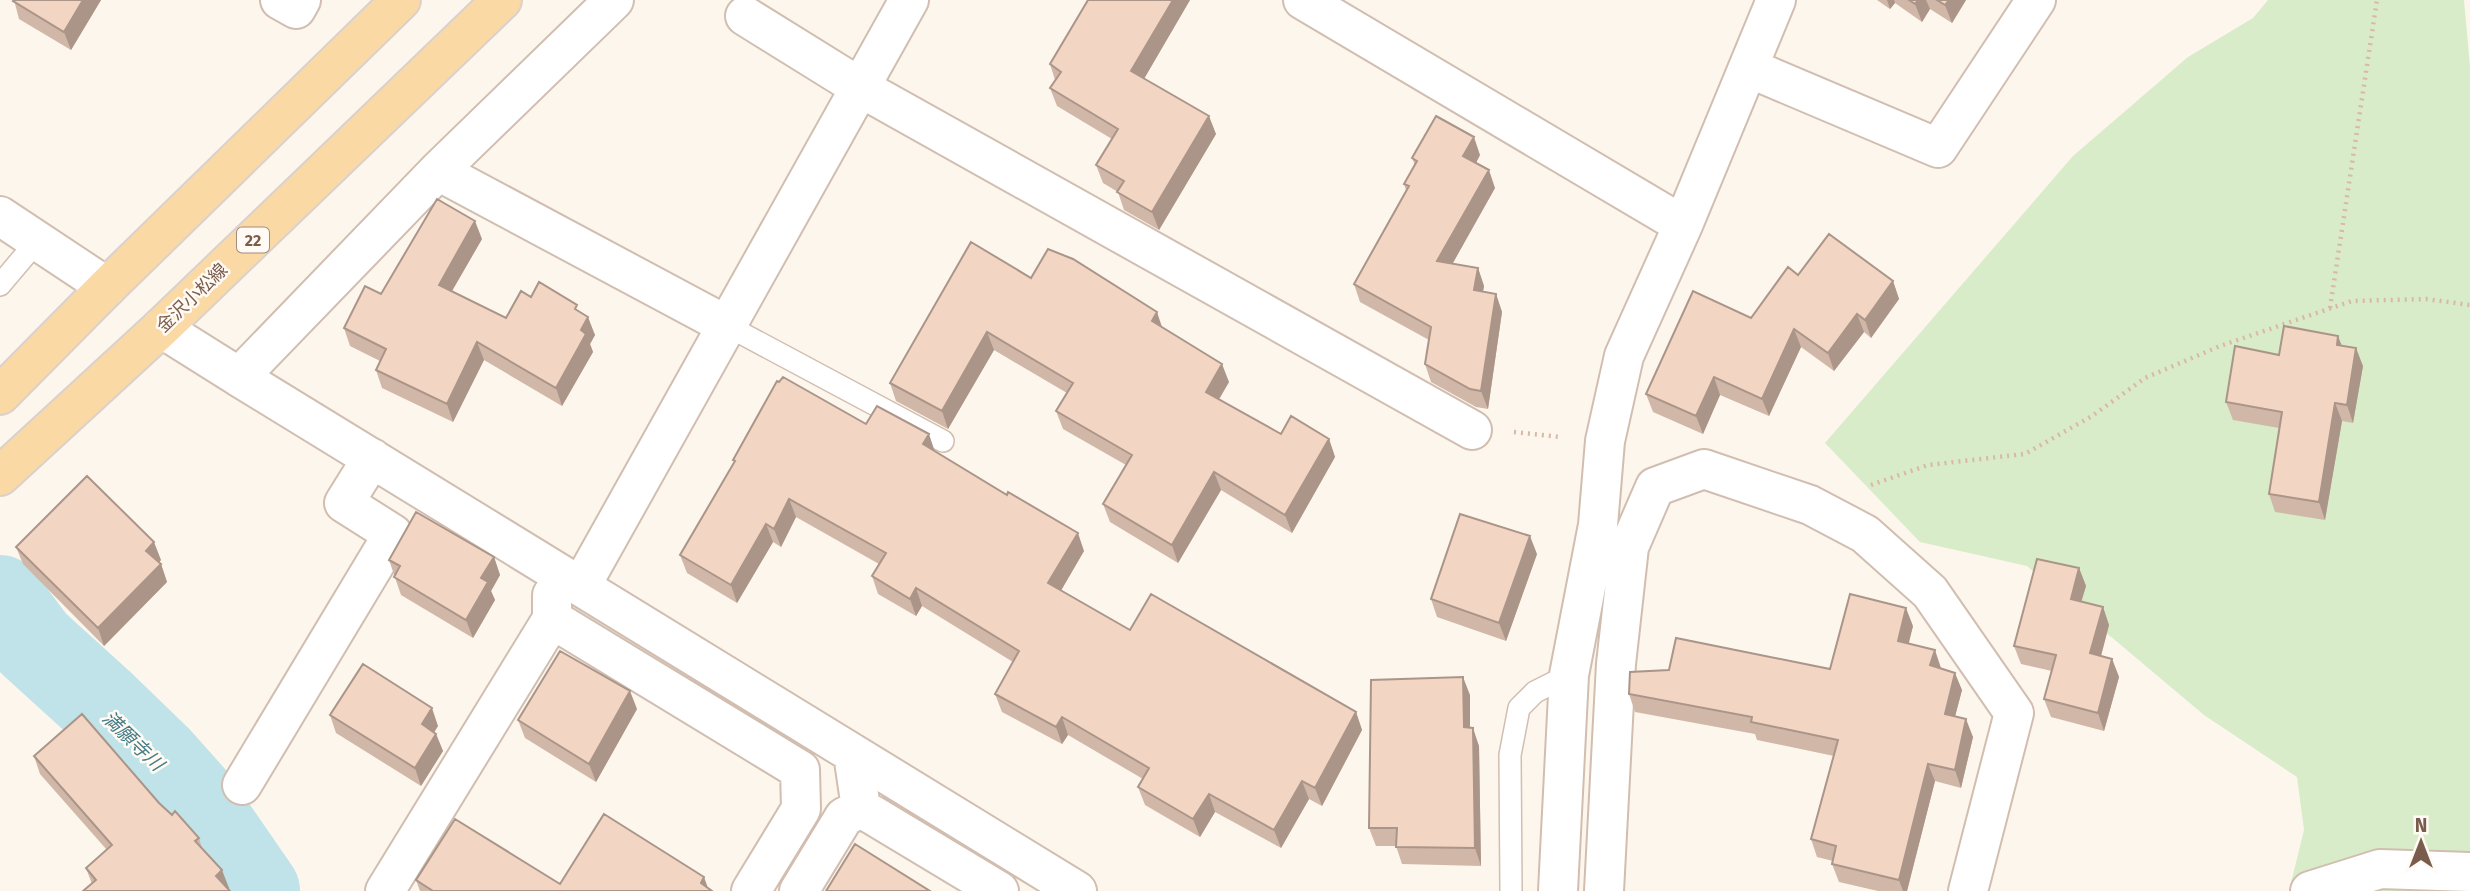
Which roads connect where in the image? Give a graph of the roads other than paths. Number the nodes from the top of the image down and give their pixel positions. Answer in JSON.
{"nodes":[{"id":1,"x":280,"y":0,"type":"edge"},
{"id":2,"x":301,"y":0,"type":"edge"},
{"id":3,"x":401,"y":0,"type":"edge"},
{"id":4,"x":502,"y":0,"type":"edge"},
{"id":5,"x":614,"y":0,"type":"edge"},
{"id":6,"x":909,"y":0,"type":"edge"},
{"id":7,"x":1303,"y":0,"type":"edge"},
{"id":8,"x":1776,"y":0,"type":"edge"},
{"id":9,"x":2036,"y":0,"type":"edge"},
{"id":10,"x":744,"y":16,"type":"dead end"},
{"id":11,"x":1748,"y":68,"type":"junction"},
{"id":12,"x":861,"y":88,"type":"junction"},
{"id":13,"x":438,"y":171,"type":"junction"},
{"id":14,"x":0,"y":216,"type":"edge"},
{"id":15,"x":1683,"y":225,"type":"junction"},
{"id":16,"x":38,"y":240,"type":"junction"},
{"id":17,"x":0,"y":285,"type":"edge"},
{"id":18,"x":107,"y":287,"type":"junction"},
{"id":19,"x":726,"y":326,"type":"junction"},
{"id":20,"x":161,"y":328,"type":"junction"},
{"id":21,"x":239,"y":377,"type":"junction"},
{"id":22,"x":0,"y":395,"type":"edge"},
{"id":23,"x":1472,"y":429,"type":"road end"},
{"id":24,"x":943,"y":441,"type":"dead end"},
{"id":25,"x":372,"y":458,"type":"junction"},
{"id":26,"x":0,"y":476,"type":"edge"},
{"id":27,"x":567,"y":578,"type":"junction"},
{"id":28,"x":552,"y":619,"type":"junction"},
{"id":29,"x":1569,"y":675,"type":"junction"},
{"id":30,"x":853,"y":754,"type":"junction"},
{"id":31,"x":242,"y":785,"type":"dead end"},
{"id":32,"x":861,"y":808,"type":"junction"},
{"id":33,"x":2470,"y":872,"type":"edge"},
{"id":34,"x":385,"y":891,"type":"edge"},
{"id":35,"x":751,"y":891,"type":"edge"},
{"id":36,"x":799,"y":891,"type":"edge"},
{"id":37,"x":999,"y":891,"type":"edge"},
{"id":38,"x":1077,"y":891,"type":"edge"},
{"id":39,"x":1511,"y":891,"type":"edge"},
{"id":40,"x":1558,"y":891,"type":"edge"},
{"id":41,"x":1604,"y":891,"type":"edge"},
{"id":42,"x":1968,"y":891,"type":"edge"},
{"id":43,"x":2310,"y":891,"type":"edge"}],
"edges":[{"from":1,"to":2,"type":"street"},
{"from":3,"to":18,"type":"main road"},
{"from":4,"to":20,"type":"main road","name":"金沢小松線","number":"22"},
{"from":5,"to":13,"type":"street"},
{"from":6,"to":12,"type":"street"},
{"from":7,"to":15,"type":"street"},
{"from":8,"to":11,"type":"street"},
{"from":9,"to":11,"type":"street"},
{"from":10,"to":12,"type":"street"},
{"from":11,"to":15,"type":"street"},
{"from":12,"to":19,"type":"street"},
{"from":12,"to":23,"type":"street"},
{"from":13,"to":19,"type":"street"},
{"from":13,"to":21,"type":"street"},
{"from":14,"to":16,"type":"street"},
{"from":15,"to":29,"type":"street"},
{"from":16,"to":17,"type":"lane"},
{"from":16,"to":18,"type":"street"},
{"from":18,"to":22,"type":"main road"},
{"from":19,"to":24,"type":"lane"},
{"from":19,"to":27,"type":"street"},
{"from":20,"to":21,"type":"street"},
{"from":20,"to":26,"type":"main road","name":"金沢小松線","number":"22"},
{"from":21,"to":25,"type":"street"},
{"from":25,"to":27,"type":"street"},
{"from":25,"to":31,"type":"street"},
{"from":27,"to":28,"type":"street"},
{"from":27,"to":30,"type":"street"},
{"from":28,"to":34,"type":"street"},
{"from":28,"to":35,"type":"street"},
{"from":29,"to":39,"type":"lane"},
{"from":29,"to":40,"type":"street"},
{"from":30,"to":32,"type":"street"},
{"from":30,"to":38,"type":"street"},
{"from":32,"to":36,"type":"street"},
{"from":32,"to":37,"type":"street"},
{"from":33,"to":43,"type":"street"},
{"from":41,"to":42,"type":"street"}]}
